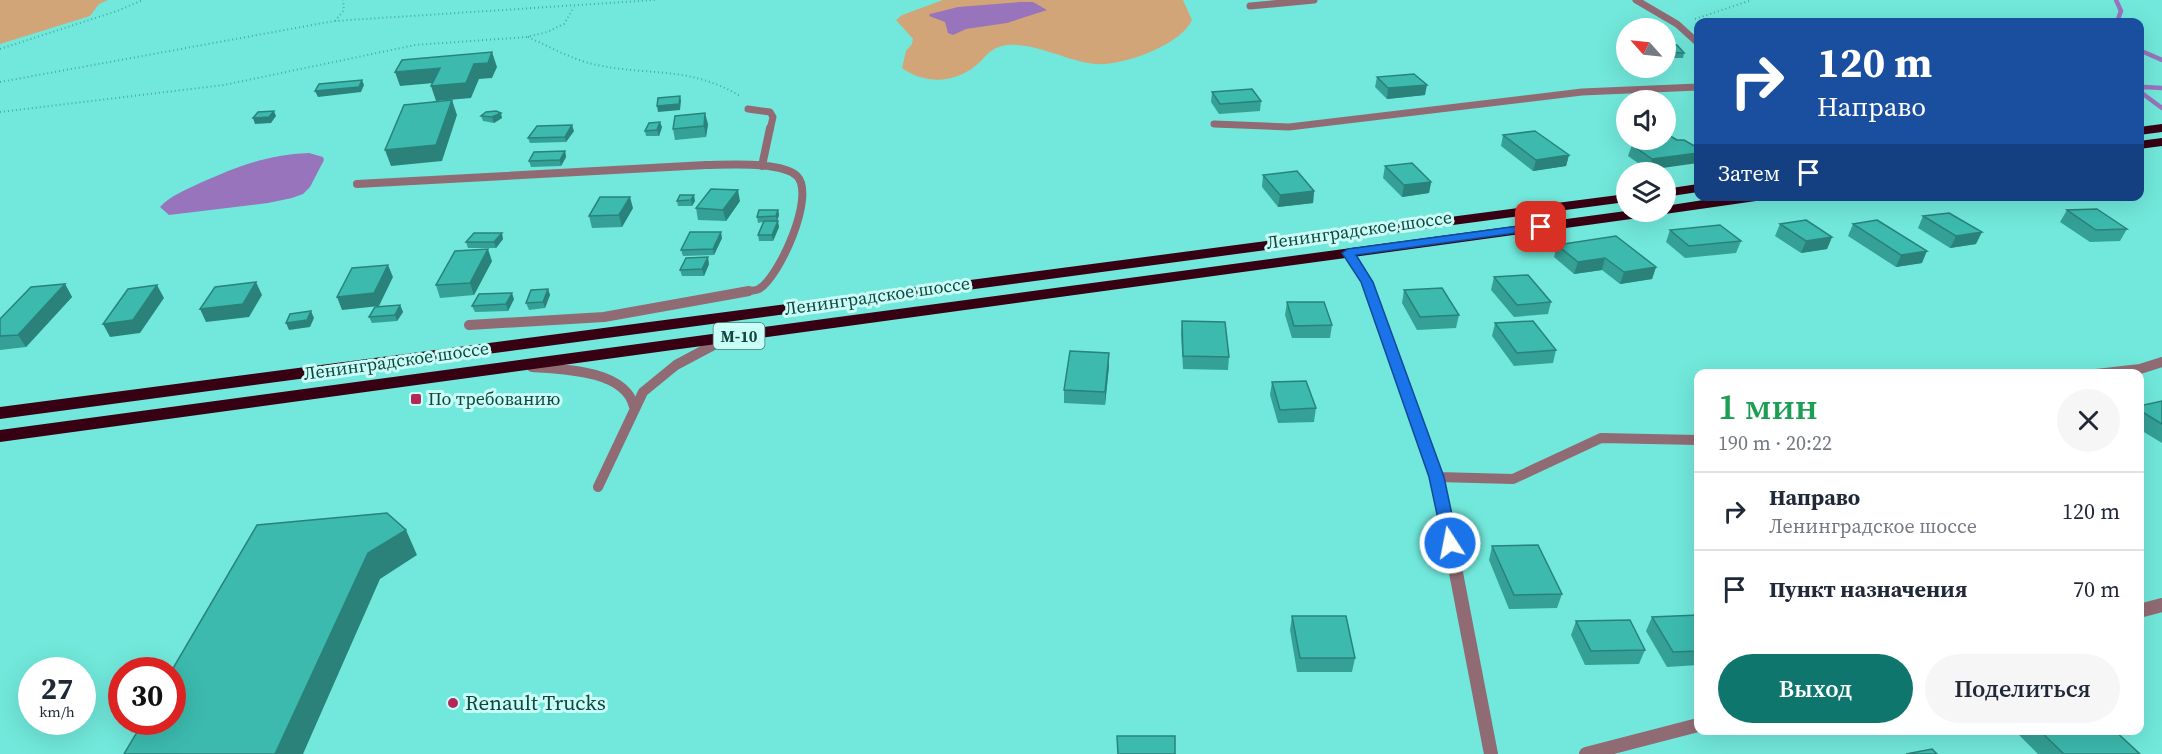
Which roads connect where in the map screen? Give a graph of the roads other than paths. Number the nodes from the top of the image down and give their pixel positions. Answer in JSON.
{"nodes":[{"id":1,"x":1314,"y":0,"type":"edge"},
{"id":2,"x":1636,"y":0,"type":"edge"},
{"id":3,"x":1250,"y":6,"type":"dead end"},
{"id":4,"x":1694,"y":39,"type":"edge"},
{"id":5,"x":1694,"y":87,"type":"edge"},
{"id":6,"x":748,"y":109,"type":"road end"},
{"id":7,"x":1214,"y":124,"type":"dead end"},
{"id":8,"x":2162,"y":128,"type":"edge"},
{"id":9,"x":2144,"y":130,"type":"edge"},
{"id":10,"x":2162,"y":142,"type":"edge"},
{"id":11,"x":2144,"y":144,"type":"edge"},
{"id":12,"x":762,"y":165,"type":"junction"},
{"id":13,"x":357,"y":184,"type":"dead end"},
{"id":14,"x":1694,"y":189,"type":"edge"},
{"id":15,"x":1676,"y":191,"type":"edge"},
{"id":16,"x":1616,"y":199,"type":"edge"},
{"id":17,"x":1728,"y":201,"type":"edge"},
{"id":18,"x":1676,"y":208,"type":"edge"},
{"id":19,"x":1616,"y":217,"type":"edge"},
{"id":20,"x":1348,"y":253,"type":"junction"},
{"id":21,"x":469,"y":325,"type":"dead end"},
{"id":22,"x":602,"y":325,"type":"junction"},
{"id":23,"x":729,"y":337,"type":"junction"},
{"id":24,"x":2162,"y":362,"type":"edge"},
{"id":25,"x":516,"y":366,"type":"junction"},
{"id":26,"x":2140,"y":369,"type":"edge"},
{"id":27,"x":634,"y":407,"type":"junction"},
{"id":28,"x":0,"y":413,"type":"edge"},
{"id":29,"x":0,"y":436,"type":"edge"},
{"id":30,"x":1694,"y":440,"type":"edge"},
{"id":31,"x":1437,"y":477,"type":"junction"},
{"id":32,"x":598,"y":487,"type":"dead end"},
{"id":33,"x":2162,"y":605,"type":"edge"},
{"id":34,"x":2144,"y":610,"type":"edge"},
{"id":35,"x":1694,"y":726,"type":"edge"},
{"id":36,"x":1491,"y":754,"type":"edge"},
{"id":37,"x":1586,"y":754,"type":"edge"}],
"edges":[{"from":1,"to":3,"type":"street"},
{"from":2,"to":4,"type":"street"},
{"from":5,"to":7,"type":"street"},
{"from":6,"to":12,"type":"street"},
{"from":8,"to":9,"type":"highway"},
{"from":10,"to":11,"type":"highway"},
{"from":12,"to":13,"type":"street"},
{"from":12,"to":22,"type":"street"},
{"from":14,"to":15,"type":"highway"},
{"from":16,"to":22,"type":"highway","name":"Ленинградское шоссе","number":"М-10"},
{"from":17,"to":18,"type":"highway"},
{"from":19,"to":20,"type":"highway","name":"Ленинградское шоссе","number":"М-10"},
{"from":20,"to":23,"type":"highway","name":"Ленинградское шоссе","number":"М-10"},
{"from":20,"to":31,"type":"street"},
{"from":21,"to":22,"type":"street"},
{"from":22,"to":28,"type":"highway","name":"Ленинградское шоссе","number":"М-10"},
{"from":23,"to":25,"type":"highway","name":"Ленинградское шоссе","number":"М-10"},
{"from":23,"to":27,"type":"street"},
{"from":24,"to":26,"type":"street"},
{"from":25,"to":27,"type":"street"},
{"from":25,"to":29,"type":"highway","name":"Ленинградское шоссе","number":"М-10"},
{"from":27,"to":32,"type":"street"},
{"from":30,"to":31,"type":"street"},
{"from":31,"to":36,"type":"street"},
{"from":33,"to":34,"type":"street"},
{"from":35,"to":37,"type":"street"}]}
